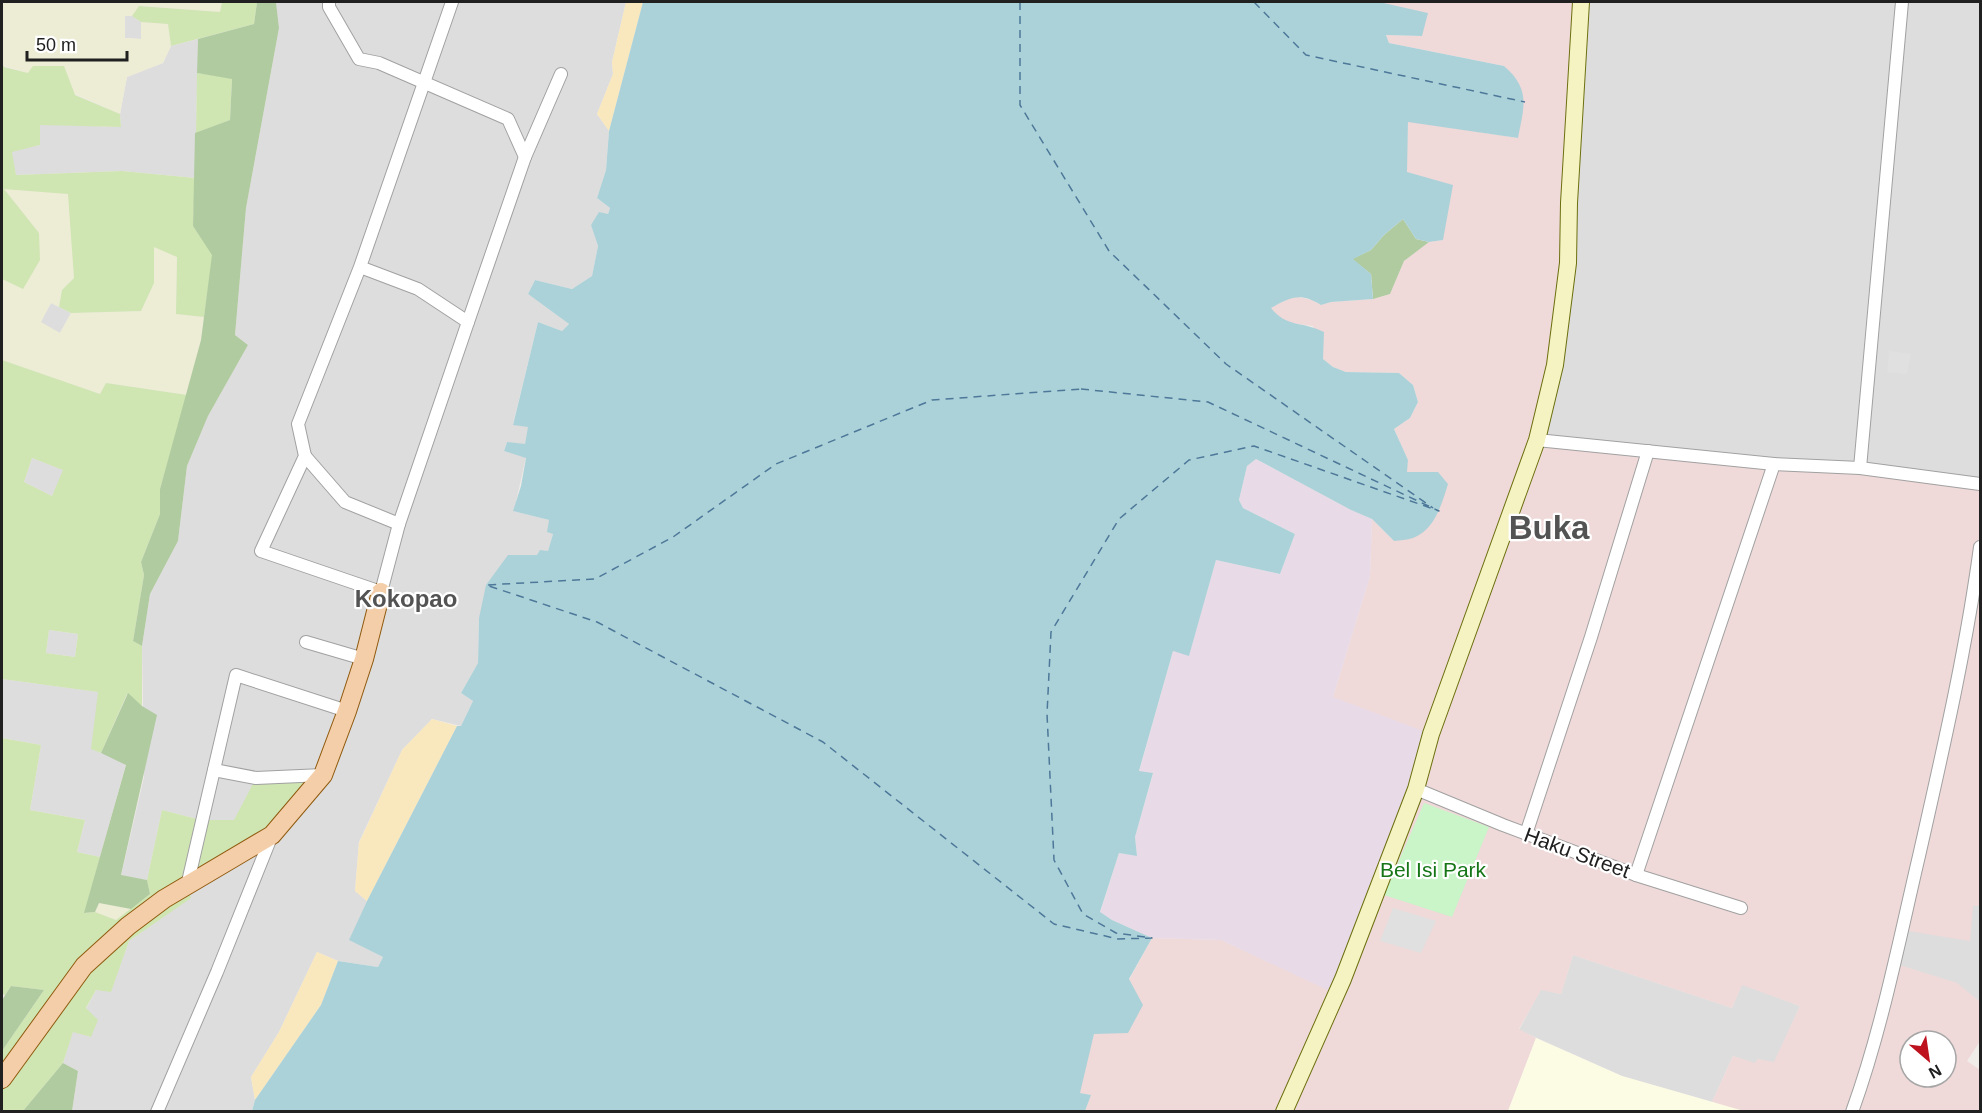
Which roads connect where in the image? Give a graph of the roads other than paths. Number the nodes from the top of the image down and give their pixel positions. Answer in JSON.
{"nodes":[{"id":1,"x":329,"y":2,"type":"edge"},
{"id":2,"x":452,"y":2,"type":"edge"},
{"id":3,"x":1581,"y":2,"type":"edge"},
{"id":4,"x":1902,"y":2,"type":"edge"},
{"id":5,"x":561,"y":74,"type":"dead end"},
{"id":6,"x":423,"y":82,"type":"junction"},
{"id":7,"x":525,"y":157,"type":"junction"},
{"id":8,"x":360,"y":267,"type":"junction"},
{"id":9,"x":468,"y":322,"type":"junction"},
{"id":10,"x":1537,"y":440,"type":"junction"},
{"id":11,"x":1648,"y":451,"type":"junction"},
{"id":12,"x":305,"y":456,"type":"junction"},
{"id":13,"x":1774,"y":464,"type":"junction"},
{"id":14,"x":1860,"y":468,"type":"junction"},
{"id":15,"x":1980,"y":484,"type":"edge"},
{"id":16,"x":399,"y":524,"type":"junction"},
{"id":17,"x":1980,"y":547,"type":"edge"},
{"id":18,"x":381,"y":592,"type":"junction"},
{"id":19,"x":306,"y":642,"type":"dead end"},
{"id":20,"x":364,"y":659,"type":"junction"},
{"id":21,"x":347,"y":711,"type":"junction"},
{"id":22,"x":213,"y":770,"type":"junction"},
{"id":23,"x":322,"y":775,"type":"junction"},
{"id":24,"x":1416,"y":789,"type":"junction"},
{"id":25,"x":1526,"y":834,"type":"junction"},
{"id":26,"x":272,"y":835,"type":"junction"},
{"id":27,"x":1636,"y":875,"type":"junction"},
{"id":28,"x":187,"y":886,"type":"junction"},
{"id":29,"x":1741,"y":908,"type":"dead end"},
{"id":30,"x":2,"y":1079,"type":"edge"},
{"id":31,"x":157,"y":1112,"type":"edge"},
{"id":32,"x":1284,"y":1112,"type":"edge"},
{"id":33,"x":1852,"y":1112,"type":"edge"}],
"edges":[{"from":1,"to":6,"type":"street"},
{"from":2,"to":6,"type":"street"},
{"from":3,"to":10,"type":"main road"},
{"from":4,"to":14,"type":"street"},
{"from":5,"to":7,"type":"street"},
{"from":6,"to":7,"type":"street"},
{"from":6,"to":8,"type":"street"},
{"from":7,"to":9,"type":"street"},
{"from":8,"to":9,"type":"street"},
{"from":8,"to":12,"type":"street"},
{"from":9,"to":16,"type":"street"},
{"from":10,"to":11,"type":"street"},
{"from":10,"to":24,"type":"main road"},
{"from":11,"to":13,"type":"street"},
{"from":11,"to":25,"type":"street"},
{"from":12,"to":16,"type":"street"},
{"from":12,"to":18,"type":"street"},
{"from":13,"to":14,"type":"street"},
{"from":13,"to":27,"type":"street"},
{"from":14,"to":15,"type":"street"},
{"from":16,"to":18,"type":"street"},
{"from":17,"to":33,"type":"street"},
{"from":18,"to":20,"type":"main road"},
{"from":19,"to":20,"type":"street"},
{"from":20,"to":21,"type":"main road"},
{"from":21,"to":22,"type":"street"},
{"from":21,"to":23,"type":"main road"},
{"from":22,"to":23,"type":"street"},
{"from":22,"to":28,"type":"street"},
{"from":23,"to":26,"type":"main road"},
{"from":24,"to":25,"type":"street","name":"Haku Street"},
{"from":24,"to":32,"type":"main road"},
{"from":25,"to":27,"type":"street","name":"Haku Street"},
{"from":26,"to":28,"type":"main road"},
{"from":26,"to":31,"type":"street"},
{"from":27,"to":29,"type":"street","name":"Haku Street"},
{"from":28,"to":30,"type":"main road"}]}
